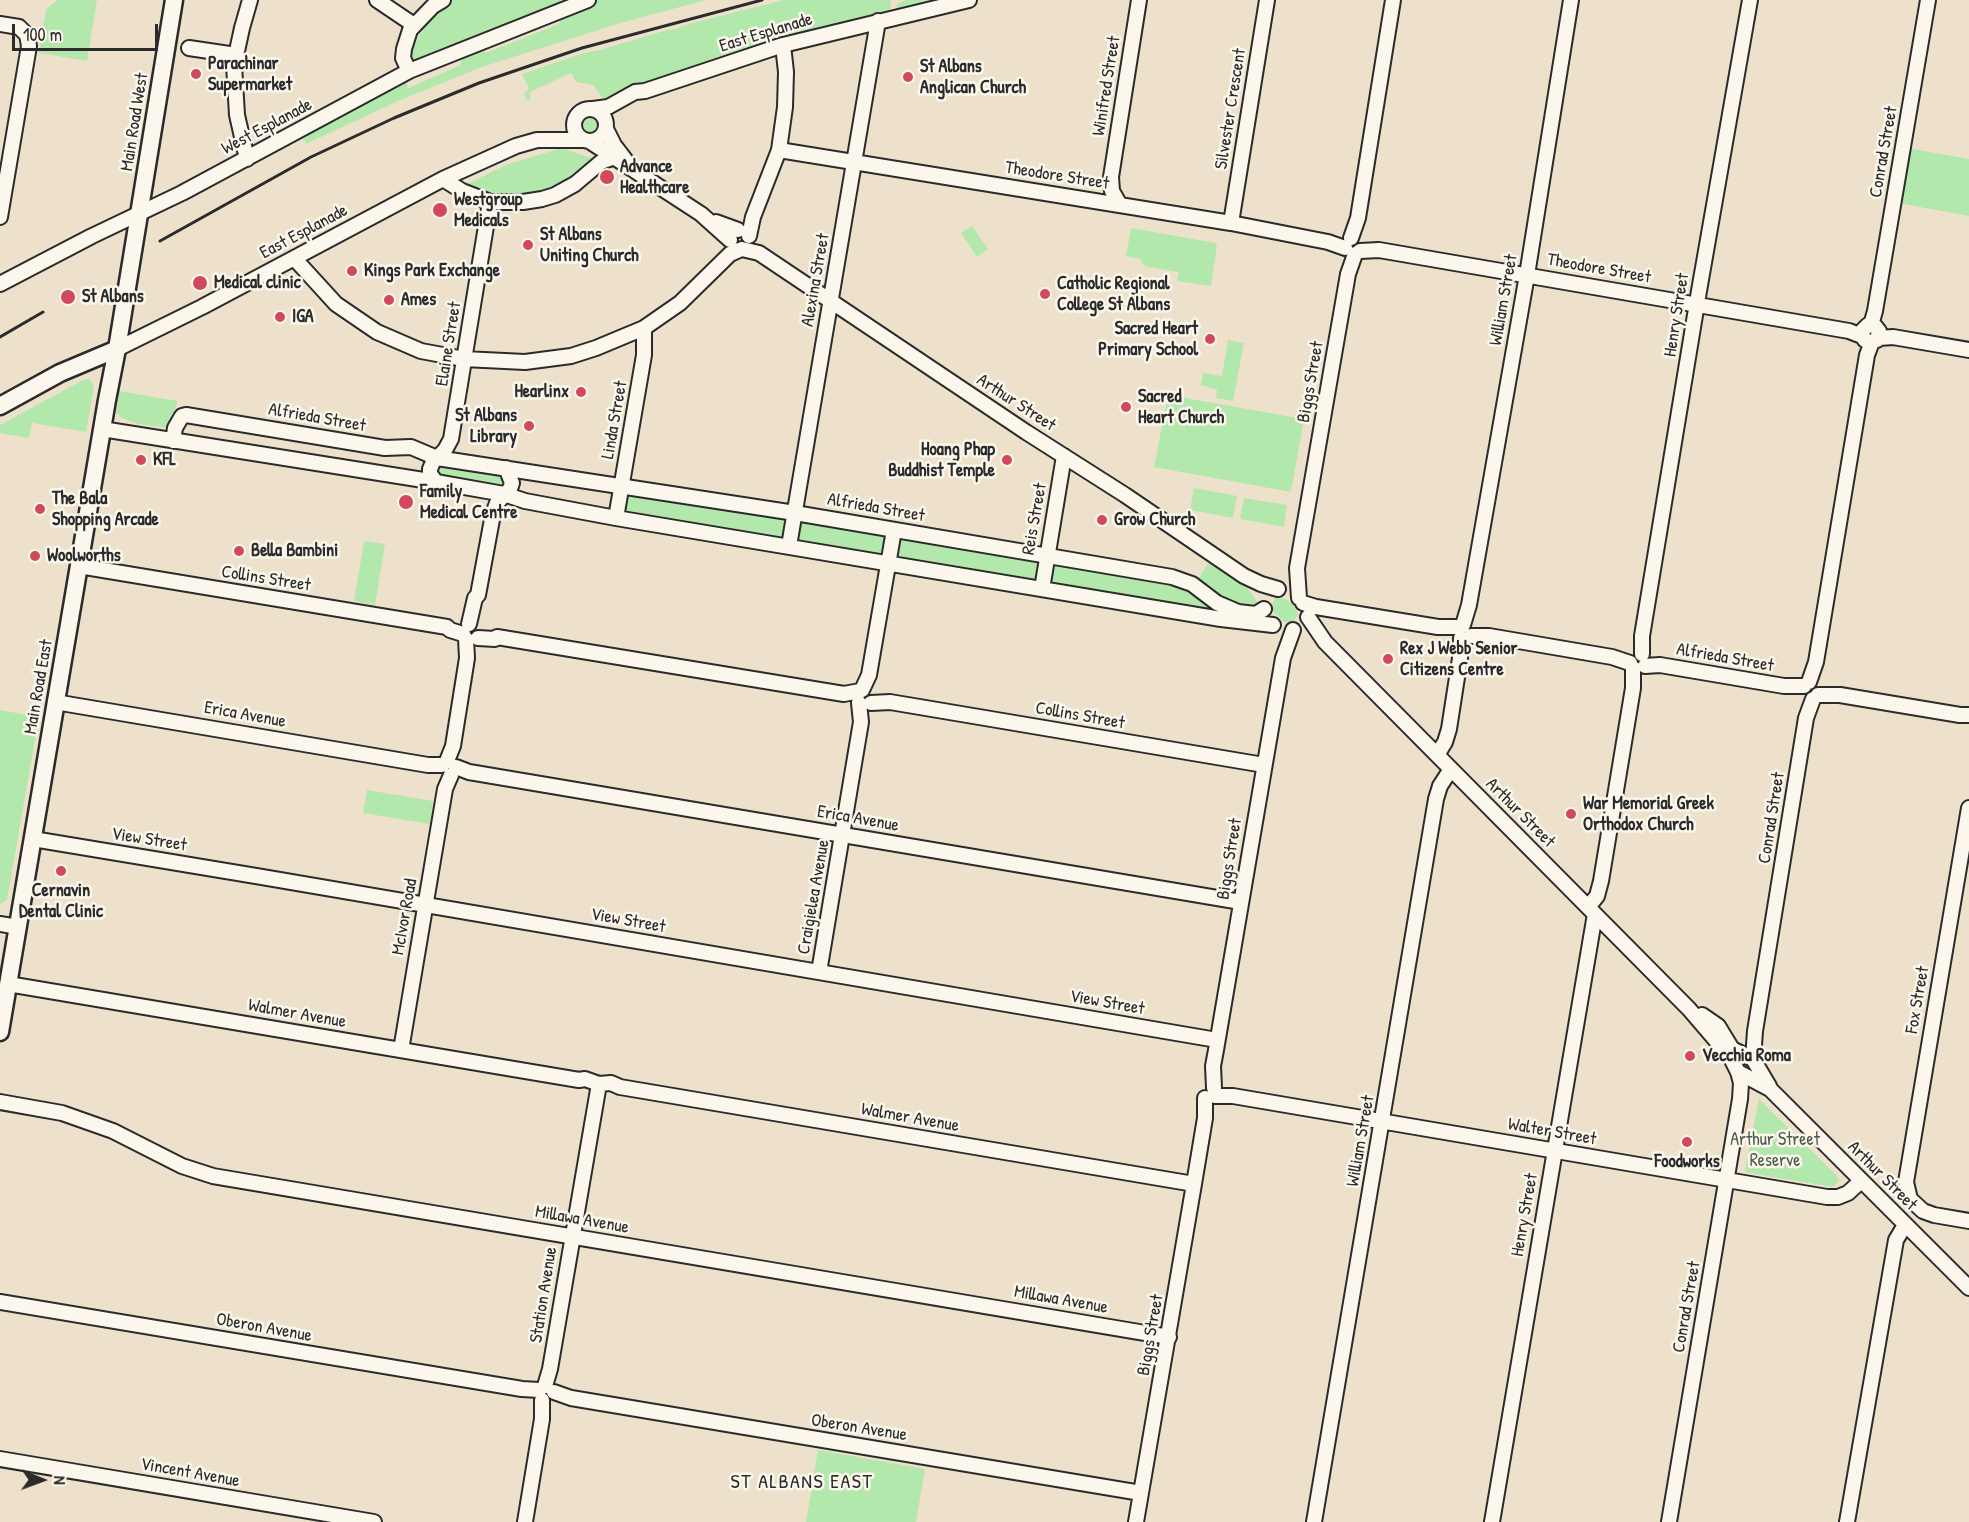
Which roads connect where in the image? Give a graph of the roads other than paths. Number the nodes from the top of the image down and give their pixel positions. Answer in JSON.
{"nodes":[{"id":1,"x":174,"y":0,"type":"edge"},
{"id":2,"x":250,"y":0,"type":"edge"},
{"id":3,"x":377,"y":0,"type":"edge"},
{"id":4,"x":443,"y":0,"type":"edge"},
{"id":5,"x":588,"y":0,"type":"edge"},
{"id":6,"x":969,"y":0,"type":"edge"},
{"id":7,"x":1139,"y":0,"type":"edge"},
{"id":8,"x":1267,"y":0,"type":"edge"},
{"id":9,"x":1393,"y":0,"type":"edge"},
{"id":10,"x":1571,"y":0,"type":"edge"},
{"id":11,"x":1750,"y":0,"type":"edge"},
{"id":12,"x":1928,"y":0,"type":"edge"},
{"id":13,"x":570,"y":3,"type":"edge"},
{"id":14,"x":878,"y":21,"type":"junction"},
{"id":15,"x":0,"y":24,"type":"edge"},
{"id":16,"x":414,"y":26,"type":"junction"},
{"id":17,"x":783,"y":45,"type":"junction"},
{"id":18,"x":189,"y":48,"type":"dead end"},
{"id":19,"x":236,"y":54,"type":"junction"},
{"id":20,"x":409,"y":71,"type":"junction"},
{"id":21,"x":645,"y":91,"type":"junction"},
{"id":22,"x":593,"y":109,"type":"junction"},
{"id":23,"x":575,"y":119,"type":"junction"},
{"id":24,"x":606,"y":126,"type":"junction"},
{"id":25,"x":555,"y":139,"type":"junction"},
{"id":26,"x":591,"y":143,"type":"junction"},
{"id":27,"x":779,"y":150,"type":"junction"},
{"id":28,"x":612,"y":158,"type":"junction"},
{"id":29,"x":247,"y":159,"type":"junction"},
{"id":30,"x":853,"y":162,"type":"junction"},
{"id":31,"x":592,"y":170,"type":"junction"},
{"id":32,"x":634,"y":170,"type":"junction"},
{"id":33,"x":1111,"y":177,"type":"junction"},
{"id":34,"x":443,"y":179,"type":"junction"},
{"id":35,"x":1092,"y":200,"type":"junction"},
{"id":36,"x":490,"y":202,"type":"junction"},
{"id":37,"x":1120,"y":205,"type":"junction"},
{"id":38,"x":140,"y":214,"type":"junction"},
{"id":39,"x":0,"y":217,"type":"edge"},
{"id":40,"x":1231,"y":223,"type":"junction"},
{"id":41,"x":740,"y":239,"type":"junction"},
{"id":42,"x":1353,"y":246,"type":"junction"},
{"id":43,"x":294,"y":258,"type":"junction"},
{"id":44,"x":1527,"y":275,"type":"junction"},
{"id":45,"x":0,"y":284,"type":"edge"},
{"id":46,"x":830,"y":301,"type":"junction"},
{"id":47,"x":1697,"y":304,"type":"junction"},
{"id":48,"x":644,"y":328,"type":"junction"},
{"id":49,"x":1871,"y":336,"type":"junction"},
{"id":50,"x":117,"y":349,"type":"junction"},
{"id":51,"x":1969,"y":350,"type":"edge"},
{"id":52,"x":464,"y":359,"type":"junction"},
{"id":53,"x":0,"y":406,"type":"edge"},
{"id":54,"x":102,"y":429,"type":"junction"},
{"id":55,"x":451,"y":439,"type":"junction"},
{"id":56,"x":173,"y":441,"type":"junction"},
{"id":57,"x":1064,"y":456,"type":"junction"},
{"id":58,"x":437,"y":458,"type":"junction"},
{"id":59,"x":471,"y":462,"type":"junction"},
{"id":60,"x":506,"y":468,"type":"junction"},
{"id":61,"x":436,"y":482,"type":"junction"},
{"id":62,"x":621,"y":485,"type":"junction"},
{"id":63,"x":474,"y":489,"type":"junction"},
{"id":64,"x":504,"y":494,"type":"junction"},
{"id":65,"x":795,"y":513,"type":"junction"},
{"id":66,"x":493,"y":514,"type":"junction"},
{"id":67,"x":616,"y":518,"type":"junction"},
{"id":68,"x":894,"y":530,"type":"junction"},
{"id":69,"x":789,"y":546,"type":"junction"},
{"id":70,"x":1047,"y":556,"type":"junction"},
{"id":71,"x":888,"y":563,"type":"junction"},
{"id":72,"x":79,"y":566,"type":"junction"},
{"id":73,"x":1297,"y":568,"type":"junction"},
{"id":74,"x":1244,"y":576,"type":"junction"},
{"id":75,"x":1042,"y":589,"type":"junction"},
{"id":76,"x":1280,"y":589,"type":"junction"},
{"id":77,"x":1263,"y":606,"type":"junction"},
{"id":78,"x":1304,"y":608,"type":"junction"},
{"id":79,"x":1275,"y":626,"type":"junction"},
{"id":80,"x":1294,"y":630,"type":"junction"},
{"id":81,"x":471,"y":632,"type":"junction"},
{"id":82,"x":1465,"y":632,"type":"junction"},
{"id":83,"x":1325,"y":642,"type":"junction"},
{"id":84,"x":1282,"y":658,"type":"junction"},
{"id":85,"x":1638,"y":661,"type":"junction"},
{"id":86,"x":1811,"y":690,"type":"junction"},
{"id":87,"x":866,"y":697,"type":"junction"},
{"id":88,"x":55,"y":702,"type":"junction"},
{"id":89,"x":1966,"y":717,"type":"edge"},
{"id":90,"x":1437,"y":755,"type":"junction"},
{"id":91,"x":1264,"y":765,"type":"junction"},
{"id":92,"x":451,"y":769,"type":"junction"},
{"id":93,"x":1450,"y":769,"type":"junction"},
{"id":94,"x":1969,"y":808,"type":"edge"},
{"id":95,"x":842,"y":834,"type":"junction"},
{"id":96,"x":33,"y":839,"type":"junction"},
{"id":97,"x":1241,"y":902,"type":"junction"},
{"id":98,"x":426,"y":906,"type":"junction"},
{"id":99,"x":1591,"y":911,"type":"junction"},
{"id":100,"x":0,"y":924,"type":"edge"},
{"id":101,"x":18,"y":927,"type":"junction"},
{"id":102,"x":819,"y":972,"type":"junction"},
{"id":103,"x":8,"y":984,"type":"junction"},
{"id":104,"x":0,"y":1032,"type":"edge"},
{"id":105,"x":1217,"y":1040,"type":"junction"},
{"id":106,"x":401,"y":1050,"type":"junction"},
{"id":107,"x":1746,"y":1066,"type":"junction"},
{"id":108,"x":598,"y":1087,"type":"junction"},
{"id":109,"x":1211,"y":1093,"type":"junction"},
{"id":110,"x":0,"y":1102,"type":"edge"},
{"id":111,"x":1382,"y":1122,"type":"junction"},
{"id":112,"x":1554,"y":1150,"type":"junction"},
{"id":113,"x":1726,"y":1180,"type":"junction"},
{"id":114,"x":1862,"y":1181,"type":"junction"},
{"id":115,"x":1194,"y":1184,"type":"junction"},
{"id":116,"x":1969,"y":1221,"type":"edge"},
{"id":117,"x":1905,"y":1225,"type":"junction"},
{"id":118,"x":572,"y":1237,"type":"junction"},
{"id":119,"x":1969,"y":1288,"type":"edge"},
{"id":120,"x":0,"y":1302,"type":"edge"},
{"id":121,"x":1169,"y":1337,"type":"junction"},
{"id":122,"x":546,"y":1394,"type":"junction"},
{"id":123,"x":0,"y":1459,"type":"edge"},
{"id":124,"x":1141,"y":1493,"type":"junction"},
{"id":125,"x":374,"y":1522,"type":"edge"},
{"id":126,"x":525,"y":1522,"type":"edge"},
{"id":127,"x":1136,"y":1522,"type":"edge"},
{"id":128,"x":1314,"y":1522,"type":"edge"},
{"id":129,"x":1492,"y":1522,"type":"edge"},
{"id":130,"x":1669,"y":1522,"type":"edge"},
{"id":131,"x":1847,"y":1522,"type":"edge"}],
"edges":[{"from":1,"to":38,"type":"main road","name":"Main Road West"},
{"from":2,"to":19,"type":"street"},
{"from":3,"to":16,"type":"street"},
{"from":4,"to":16,"type":"street"},
{"from":5,"to":13,"type":"street","name":"West Esplanade"},
{"from":6,"to":14,"type":"street","name":"East Esplanade"},
{"from":7,"to":33,"type":"street","name":"Winifred Street"},
{"from":8,"to":40,"type":"street","name":"Silvester Crescent"},
{"from":9,"to":42,"type":"street","name":"Biggs Street"},
{"from":10,"to":44,"type":"street","name":"William Street"},
{"from":11,"to":47,"type":"street","name":"Henry Street"},
{"from":12,"to":49,"type":"street","name":"Conrad Street"},
{"from":13,"to":20,"type":"street","name":"West Esplanade"},
{"from":14,"to":17,"type":"street","name":"East Esplanade"},
{"from":14,"to":30,"type":"street","name":"Alexina Street"},
{"from":15,"to":39,"type":"street"},
{"from":16,"to":20,"type":"street"},
{"from":17,"to":21,"type":"street","name":"East Esplanade"},
{"from":17,"to":27,"type":"street"},
{"from":18,"to":19,"type":"street"},
{"from":19,"to":29,"type":"street"},
{"from":20,"to":29,"type":"street","name":"West Esplanade"},
{"from":21,"to":22,"type":"street","name":"East Esplanade"},
{"from":21,"to":24,"type":"street","name":"East Esplanade"},
{"from":22,"to":23,"type":"street"},
{"from":22,"to":24,"type":"street"},
{"from":23,"to":25,"type":"street"},
{"from":23,"to":26,"type":"street"},
{"from":24,"to":26,"type":"street"},
{"from":24,"to":32,"type":"street"},
{"from":25,"to":26,"type":"street","name":"East Esplanade"},
{"from":25,"to":34,"type":"street","name":"East Esplanade"},
{"from":26,"to":28,"type":"street"},
{"from":26,"to":31,"type":"street"},
{"from":27,"to":30,"type":"street","name":"Theodore Street"},
{"from":27,"to":41,"type":"street"},
{"from":28,"to":31,"type":"street"},
{"from":28,"to":32,"type":"street"},
{"from":29,"to":38,"type":"street","name":"West Esplanade"},
{"from":30,"to":35,"type":"street","name":"Theodore Street"},
{"from":30,"to":46,"type":"street","name":"Alexina Street"},
{"from":31,"to":36,"type":"street"},
{"from":32,"to":41,"type":"street"},
{"from":33,"to":35,"type":"street"},
{"from":33,"to":37,"type":"street","name":"Winifred Street"},
{"from":34,"to":36,"type":"street"},
{"from":34,"to":43,"type":"street","name":"East Esplanade"},
{"from":35,"to":37,"type":"street","name":"Theodore Street"},
{"from":36,"to":52,"type":"street","name":"Elaine Street"},
{"from":37,"to":40,"type":"street","name":"Theodore Street"},
{"from":38,"to":45,"type":"street","name":"West Esplanade"},
{"from":38,"to":50,"type":"main road","name":"Main Road West"},
{"from":40,"to":42,"type":"street","name":"Theodore Street"},
{"from":41,"to":46,"type":"street","name":"Arthur Street"},
{"from":41,"to":48,"type":"street"},
{"from":42,"to":44,"type":"street","name":"Theodore Street"},
{"from":42,"to":73,"type":"street","name":"Biggs Street"},
{"from":43,"to":50,"type":"street","name":"East Esplanade"},
{"from":43,"to":52,"type":"street"},
{"from":44,"to":47,"type":"street","name":"Theodore Street"},
{"from":44,"to":82,"type":"street","name":"William Street"},
{"from":46,"to":57,"type":"street","name":"Arthur Street"},
{"from":46,"to":65,"type":"street","name":"Alexina Street"},
{"from":47,"to":49,"type":"street","name":"Theodore Street"},
{"from":47,"to":85,"type":"street","name":"Henry Street"},
{"from":48,"to":52,"type":"street"},
{"from":48,"to":62,"type":"street","name":"Linda Street"},
{"from":49,"to":51,"type":"street","name":"Theodore Street"},
{"from":49,"to":86,"type":"street","name":"Conrad Street"},
{"from":50,"to":53,"type":"main road"},
{"from":50,"to":54,"type":"main road","name":"Main Road East"},
{"from":52,"to":55,"type":"street","name":"Elaine Street"},
{"from":54,"to":56,"type":"street"},
{"from":54,"to":72,"type":"main road","name":"Main Road East"},
{"from":55,"to":58,"type":"street","name":"Elaine Street"},
{"from":55,"to":59,"type":"street"},
{"from":56,"to":58,"type":"street","name":"Alfrieda Street"},
{"from":56,"to":61,"type":"street"},
{"from":57,"to":70,"type":"street","name":"Reis Street"},
{"from":57,"to":74,"type":"street","name":"Arthur Street"},
{"from":58,"to":59,"type":"street","name":"Alfrieda Street"},
{"from":58,"to":61,"type":"street"},
{"from":59,"to":60,"type":"street","name":"Alfrieda Street"},
{"from":60,"to":62,"type":"street","name":"Alfrieda Street"},
{"from":60,"to":64,"type":"street","name":"McIvor Road"},
{"from":61,"to":63,"type":"street"},
{"from":62,"to":65,"type":"street","name":"Alfrieda Street"},
{"from":62,"to":67,"type":"street","name":"Linda Street"},
{"from":63,"to":64,"type":"street"},
{"from":63,"to":66,"type":"street"},
{"from":64,"to":66,"type":"street","name":"McIvor Road"},
{"from":64,"to":67,"type":"street"},
{"from":65,"to":68,"type":"street","name":"Alfrieda Street"},
{"from":65,"to":69,"type":"street","name":"Alexina Street"},
{"from":66,"to":81,"type":"street","name":"McIvor Road"},
{"from":67,"to":69,"type":"street"},
{"from":68,"to":70,"type":"street","name":"Alfrieda Street"},
{"from":68,"to":71,"type":"street","name":"Craigielea Avenue"},
{"from":69,"to":71,"type":"street"},
{"from":70,"to":75,"type":"street","name":"Reis Street"},
{"from":70,"to":77,"type":"street","name":"Alfrieda Street"},
{"from":71,"to":75,"type":"street"},
{"from":71,"to":87,"type":"street","name":"Craigielea Avenue"},
{"from":72,"to":81,"type":"street","name":"Collins Street"},
{"from":72,"to":88,"type":"main road","name":"Main Road East"},
{"from":73,"to":76,"type":"street","name":"Biggs Street"},
{"from":73,"to":78,"type":"street","name":"Biggs Street"},
{"from":74,"to":76,"type":"street","name":"Arthur Street"},
{"from":74,"to":77,"type":"street","name":"Arthur Street"},
{"from":75,"to":79,"type":"street"},
{"from":76,"to":77,"type":"street"},
{"from":76,"to":78,"type":"street"},
{"from":77,"to":79,"type":"street"},
{"from":78,"to":80,"type":"street"},
{"from":78,"to":82,"type":"street","name":"Alfrieda Street"},
{"from":78,"to":83,"type":"street","name":"Arthur Street"},
{"from":79,"to":80,"type":"street"},
{"from":79,"to":84,"type":"street","name":"Biggs Street"},
{"from":80,"to":83,"type":"street","name":"Arthur Street"},
{"from":80,"to":84,"type":"street","name":"Biggs Street"},
{"from":81,"to":87,"type":"street","name":"Collins Street"},
{"from":81,"to":92,"type":"street","name":"McIvor Road"},
{"from":82,"to":85,"type":"street","name":"Alfrieda Street"},
{"from":82,"to":90,"type":"street","name":"William Street"},
{"from":83,"to":90,"type":"street","name":"Arthur Street"},
{"from":84,"to":91,"type":"street","name":"Biggs Street"},
{"from":85,"to":86,"type":"street","name":"Alfrieda Street"},
{"from":85,"to":99,"type":"street","name":"Henry Street"},
{"from":86,"to":89,"type":"street","name":"Alfrieda Street"},
{"from":86,"to":107,"type":"street","name":"Conrad Street"},
{"from":87,"to":91,"type":"street","name":"Collins Street"},
{"from":87,"to":95,"type":"street","name":"Craigielea Avenue"},
{"from":88,"to":92,"type":"street","name":"Erica Avenue"},
{"from":88,"to":96,"type":"main road","name":"Main Road East"},
{"from":90,"to":93,"type":"street","name":"Arthur Street"},
{"from":91,"to":97,"type":"street","name":"Biggs Street"},
{"from":92,"to":95,"type":"street","name":"Erica Avenue"},
{"from":92,"to":98,"type":"street","name":"McIvor Road"},
{"from":93,"to":99,"type":"street","name":"Arthur Street"},
{"from":93,"to":111,"type":"street","name":"William Street"},
{"from":94,"to":116,"type":"street","name":"Fox Street"},
{"from":95,"to":97,"type":"street","name":"Erica Avenue"},
{"from":95,"to":102,"type":"street","name":"Craigielea Avenue"},
{"from":96,"to":98,"type":"street","name":"View Street"},
{"from":96,"to":101,"type":"main road","name":"Main Road East"},
{"from":97,"to":105,"type":"street","name":"Biggs Street"},
{"from":98,"to":102,"type":"street","name":"View Street"},
{"from":98,"to":106,"type":"street","name":"McIvor Road"},
{"from":99,"to":107,"type":"street","name":"Arthur Street"},
{"from":99,"to":112,"type":"street","name":"Henry Street"},
{"from":100,"to":101,"type":"street"},
{"from":101,"to":103,"type":"main road","name":"Main Road East"},
{"from":102,"to":105,"type":"street","name":"View Street"},
{"from":103,"to":104,"type":"main road","name":"Main Road East"},
{"from":103,"to":106,"type":"street","name":"Walmer Avenue"},
{"from":105,"to":109,"type":"street","name":"Biggs Street"},
{"from":106,"to":108,"type":"street","name":"Walmer Avenue"},
{"from":107,"to":113,"type":"street","name":"Conrad Street"},
{"from":107,"to":114,"type":"street","name":"Arthur Street"},
{"from":108,"to":115,"type":"street","name":"Walmer Avenue"},
{"from":108,"to":118,"type":"street","name":"Station Avenue"},
{"from":109,"to":111,"type":"street","name":"Walter Street"},
{"from":109,"to":115,"type":"street","name":"Biggs Street"},
{"from":110,"to":118,"type":"street","name":"Millawa Avenue"},
{"from":111,"to":112,"type":"street","name":"Walter Street"},
{"from":111,"to":128,"type":"street","name":"William Street"},
{"from":112,"to":113,"type":"street","name":"Walter Street"},
{"from":112,"to":129,"type":"street","name":"Henry Street"},
{"from":113,"to":114,"type":"street","name":"Walter Street"},
{"from":113,"to":130,"type":"street","name":"Conrad Street"},
{"from":114,"to":117,"type":"street","name":"Arthur Street"},
{"from":115,"to":121,"type":"street","name":"Biggs Street"},
{"from":117,"to":119,"type":"street","name":"Arthur Street"},
{"from":117,"to":131,"type":"street"},
{"from":118,"to":121,"type":"street","name":"Millawa Avenue"},
{"from":118,"to":122,"type":"street","name":"Station Avenue"},
{"from":120,"to":122,"type":"street","name":"Oberon Avenue"},
{"from":121,"to":124,"type":"street","name":"Biggs Street"},
{"from":122,"to":124,"type":"street","name":"Oberon Avenue"},
{"from":122,"to":126,"type":"street","name":"Station Avenue"},
{"from":123,"to":125,"type":"street","name":"Vincent Avenue"},
{"from":124,"to":127,"type":"street","name":"Biggs Street"}]}
